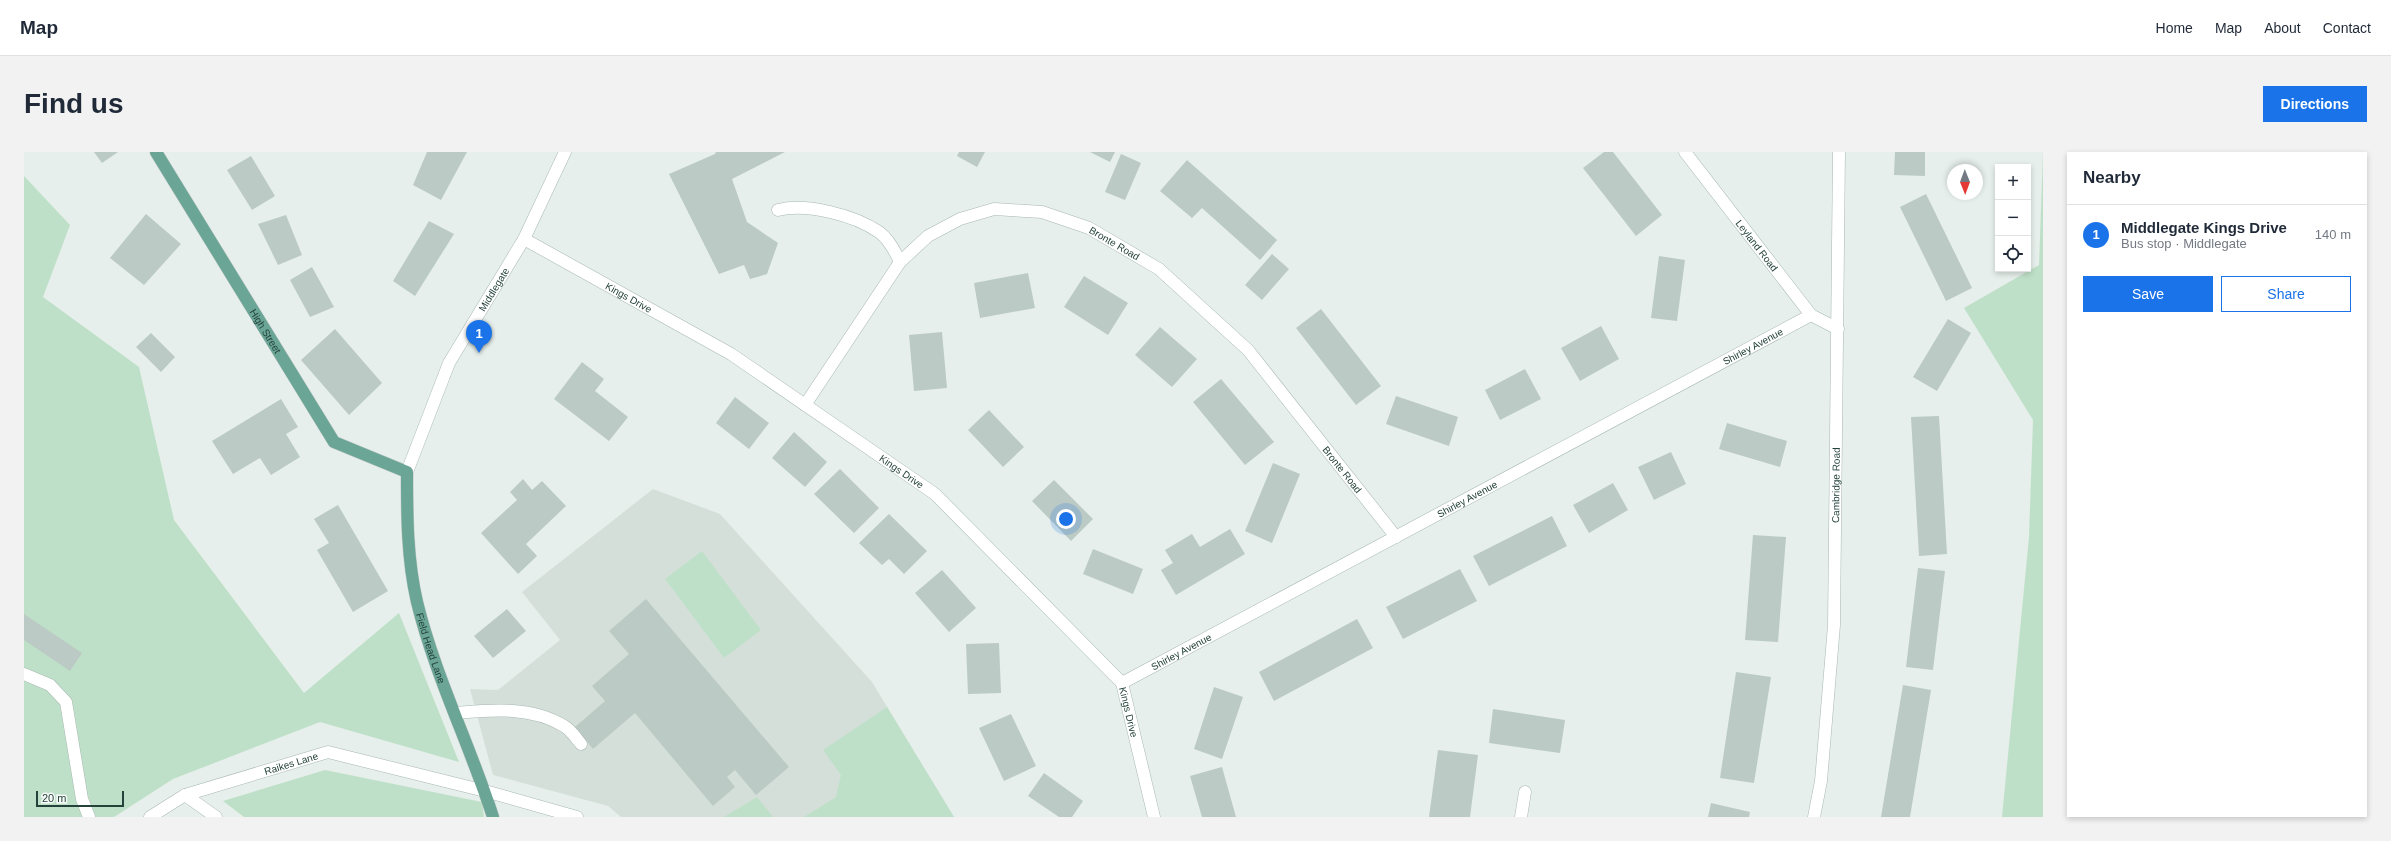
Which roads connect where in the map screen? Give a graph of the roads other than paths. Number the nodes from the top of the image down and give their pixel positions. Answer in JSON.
{"nodes":[{"id":1,"x":156,"y":152,"type":"edge"},
{"id":2,"x":565,"y":152,"type":"edge"},
{"id":3,"x":1685,"y":152,"type":"edge"},
{"id":4,"x":1839,"y":152,"type":"edge"},
{"id":5,"x":778,"y":210,"type":"dead end"},
{"id":6,"x":524,"y":239,"type":"junction"},
{"id":7,"x":900,"y":262,"type":"junction"},
{"id":8,"x":1811,"y":315,"type":"junction"},
{"id":9,"x":1838,"y":329,"type":"junction"},
{"id":10,"x":805,"y":405,"type":"junction"},
{"id":11,"x":407,"y":472,"type":"junction"},
{"id":12,"x":1396,"y":537,"type":"junction"},
{"id":13,"x":24,"y":674,"type":"edge"},
{"id":14,"x":1122,"y":683,"type":"junction"},
{"id":15,"x":455,"y":713,"type":"junction"},
{"id":16,"x":582,"y":744,"type":"dead end"},
{"id":17,"x":485,"y":790,"type":"junction"},
{"id":18,"x":1525,"y":792,"type":"dead end"},
{"id":19,"x":185,"y":795,"type":"junction"},
{"id":20,"x":89,"y":817,"type":"edge"},
{"id":21,"x":150,"y":817,"type":"edge"},
{"id":22,"x":216,"y":817,"type":"edge"},
{"id":23,"x":493,"y":817,"type":"edge"},
{"id":24,"x":577,"y":817,"type":"edge"},
{"id":25,"x":1154,"y":817,"type":"edge"},
{"id":26,"x":1521,"y":817,"type":"edge"},
{"id":27,"x":1814,"y":817,"type":"edge"}],
"edges":[{"from":1,"to":11,"type":"main road","name":"High Street"},
{"from":2,"to":6,"type":"street","name":"Middlegate"},
{"from":3,"to":8,"type":"street","name":"Leyland Road"},
{"from":4,"to":9,"type":"street","name":"Cambridge Road"},
{"from":5,"to":7,"type":"street"},
{"from":6,"to":10,"type":"street","name":"Kings Drive"},
{"from":6,"to":11,"type":"street","name":"Middlegate"},
{"from":7,"to":10,"type":"street","name":"Bronte Road"},
{"from":7,"to":12,"type":"street","name":"Bronte Road"},
{"from":8,"to":9,"type":"street","name":"Leyland Road"},
{"from":8,"to":12,"type":"street","name":"Shirley Avenue"},
{"from":9,"to":27,"type":"street","name":"Cambridge Road"},
{"from":10,"to":14,"type":"street","name":"Kings Drive"},
{"from":11,"to":15,"type":"main road","name":"Field Head Lane"},
{"from":12,"to":14,"type":"street","name":"Shirley Avenue"},
{"from":13,"to":20,"type":"street"},
{"from":14,"to":25,"type":"street","name":"Kings Drive"},
{"from":15,"to":16,"type":"street"},
{"from":15,"to":17,"type":"main road","name":"Field Head Lane"},
{"from":17,"to":19,"type":"street","name":"Raikes Lane"},
{"from":17,"to":23,"type":"main road","name":"Field Head Lane"},
{"from":17,"to":24,"type":"street","name":"Raikes Lane"},
{"from":18,"to":26,"type":"street"},
{"from":19,"to":21,"type":"street","name":"Raikes Lane"},
{"from":19,"to":22,"type":"street"}]}
